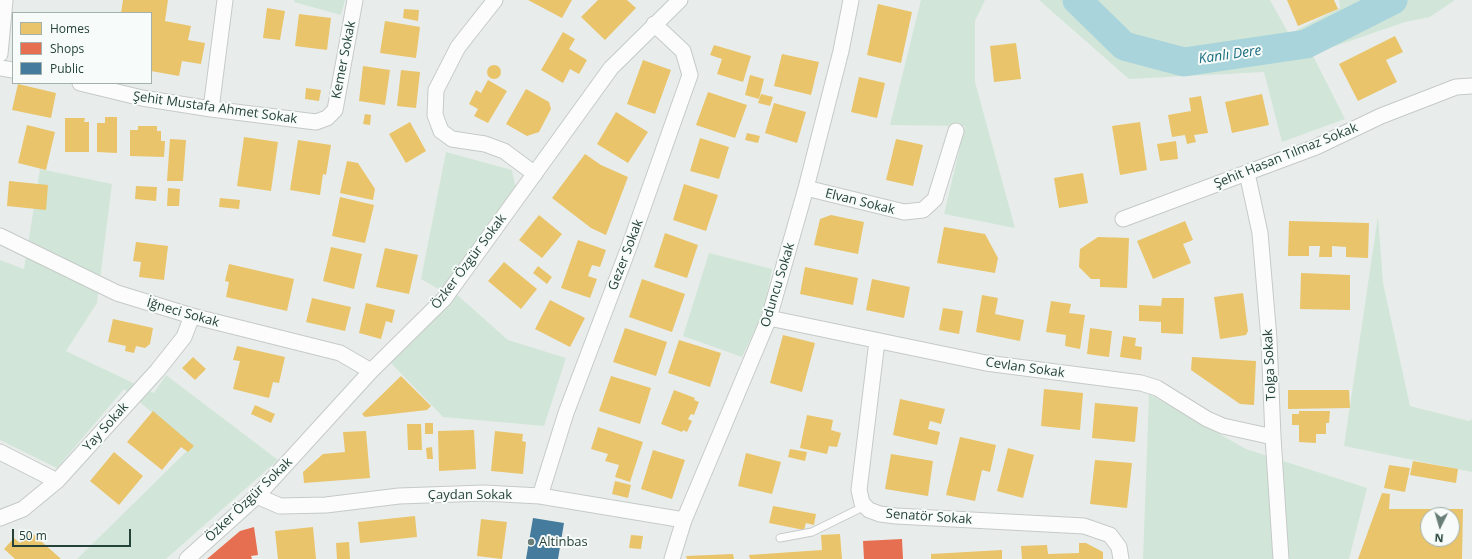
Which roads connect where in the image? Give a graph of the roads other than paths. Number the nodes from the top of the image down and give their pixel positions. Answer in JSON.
{"nodes":[{"id":1,"x":5,"y":0,"type":"edge"},
{"id":2,"x":226,"y":0,"type":"edge"},
{"id":3,"x":356,"y":0,"type":"edge"},
{"id":4,"x":495,"y":0,"type":"edge"},
{"id":5,"x":680,"y":0,"type":"edge"},
{"id":6,"x":851,"y":0,"type":"edge"},
{"id":7,"x":654,"y":24,"type":"junction"},
{"id":8,"x":0,"y":54,"type":"edge"},
{"id":9,"x":0,"y":68,"type":"edge"},
{"id":10,"x":12,"y":70,"type":"edge"},
{"id":11,"x":84,"y":84,"type":"edge"},
{"id":12,"x":1472,"y":86,"type":"edge"},
{"id":13,"x":210,"y":109,"type":"junction"},
{"id":14,"x":327,"y":118,"type":"joint"},
{"id":15,"x":956,"y":131,"type":"dead end"},
{"id":16,"x":1247,"y":173,"type":"junction"},
{"id":17,"x":535,"y":174,"type":"junction"},
{"id":18,"x":806,"y":188,"type":"junction"},
{"id":19,"x":1123,"y":219,"type":"dead end"},
{"id":20,"x":0,"y":236,"type":"edge"},
{"id":21,"x":192,"y":316,"type":"junction"},
{"id":22,"x":769,"y":318,"type":"junction"},
{"id":23,"x":877,"y":341,"type":"junction"},
{"id":24,"x":372,"y":371,"type":"junction"},
{"id":25,"x":1273,"y":437,"type":"junction"},
{"id":26,"x":0,"y":452,"type":"edge"},
{"id":27,"x":57,"y":481,"type":"junction"},
{"id":28,"x":257,"y":496,"type":"junction"},
{"id":29,"x":540,"y":496,"type":"junction"},
{"id":30,"x":865,"y":506,"type":"junction"},
{"id":31,"x":0,"y":518,"type":"edge"},
{"id":32,"x":684,"y":520,"type":"junction"},
{"id":33,"x":780,"y":538,"type":"dead end"},
{"id":34,"x":187,"y":559,"type":"edge"},
{"id":35,"x":672,"y":559,"type":"edge"},
{"id":36,"x":1122,"y":559,"type":"edge"},
{"id":37,"x":1281,"y":559,"type":"edge"}],
"edges":[{"from":1,"to":8,"type":"street"},
{"from":2,"to":13,"type":"street"},
{"from":3,"to":14,"type":"street","name":"Kemer Sokak"},
{"from":4,"to":17,"type":"street"},
{"from":5,"to":7,"type":"street","name":"Özker Özgür Sokak"},
{"from":6,"to":18,"type":"street","name":"Oduncu Sokak"},
{"from":7,"to":17,"type":"street","name":"Özker Özgür Sokak"},
{"from":7,"to":29,"type":"street","name":"Gezer Sokak"},
{"from":9,"to":10,"type":"street"},
{"from":11,"to":13,"type":"street","name":"Şehit Mustafa Ahmet Sokak"},
{"from":12,"to":16,"type":"street","name":"Şehit Hasan Tılmaz Sokak"},
{"from":13,"to":14,"type":"street","name":"Şehit Mustafa Ahmet Sokak"},
{"from":15,"to":18,"type":"street","name":"Elvan Sokak"},
{"from":16,"to":19,"type":"street","name":"Şehit Hasan Tılmaz Sokak"},
{"from":16,"to":25,"type":"street","name":"Tolga Sokak"},
{"from":17,"to":24,"type":"street","name":"Özker Özgür Sokak"},
{"from":18,"to":22,"type":"street","name":"Oduncu Sokak"},
{"from":20,"to":21,"type":"street","name":"İğneci Sokak"},
{"from":21,"to":24,"type":"street","name":"İğneci Sokak"},
{"from":21,"to":27,"type":"street","name":"Yay Sokak"},
{"from":22,"to":23,"type":"street","name":"Cevlan Sokak"},
{"from":22,"to":32,"type":"street","name":"Oduncu Sokak"},
{"from":23,"to":25,"type":"street","name":"Cevlan Sokak"},
{"from":23,"to":30,"type":"street"},
{"from":24,"to":28,"type":"street","name":"Özker Özgür Sokak"},
{"from":25,"to":37,"type":"street","name":"Tolga Sokak"},
{"from":26,"to":27,"type":"street"},
{"from":27,"to":31,"type":"street","name":"Yay Sokak"},
{"from":28,"to":29,"type":"street","name":"Çaydan Sokak"},
{"from":28,"to":34,"type":"street","name":"Özker Özgür Sokak"},
{"from":29,"to":32,"type":"street","name":"Çaydan Sokak"},
{"from":30,"to":33,"type":"lane"},
{"from":30,"to":36,"type":"street","name":"Senatör Sokak"},
{"from":32,"to":35,"type":"street","name":"Oduncu Sokak"}]}
